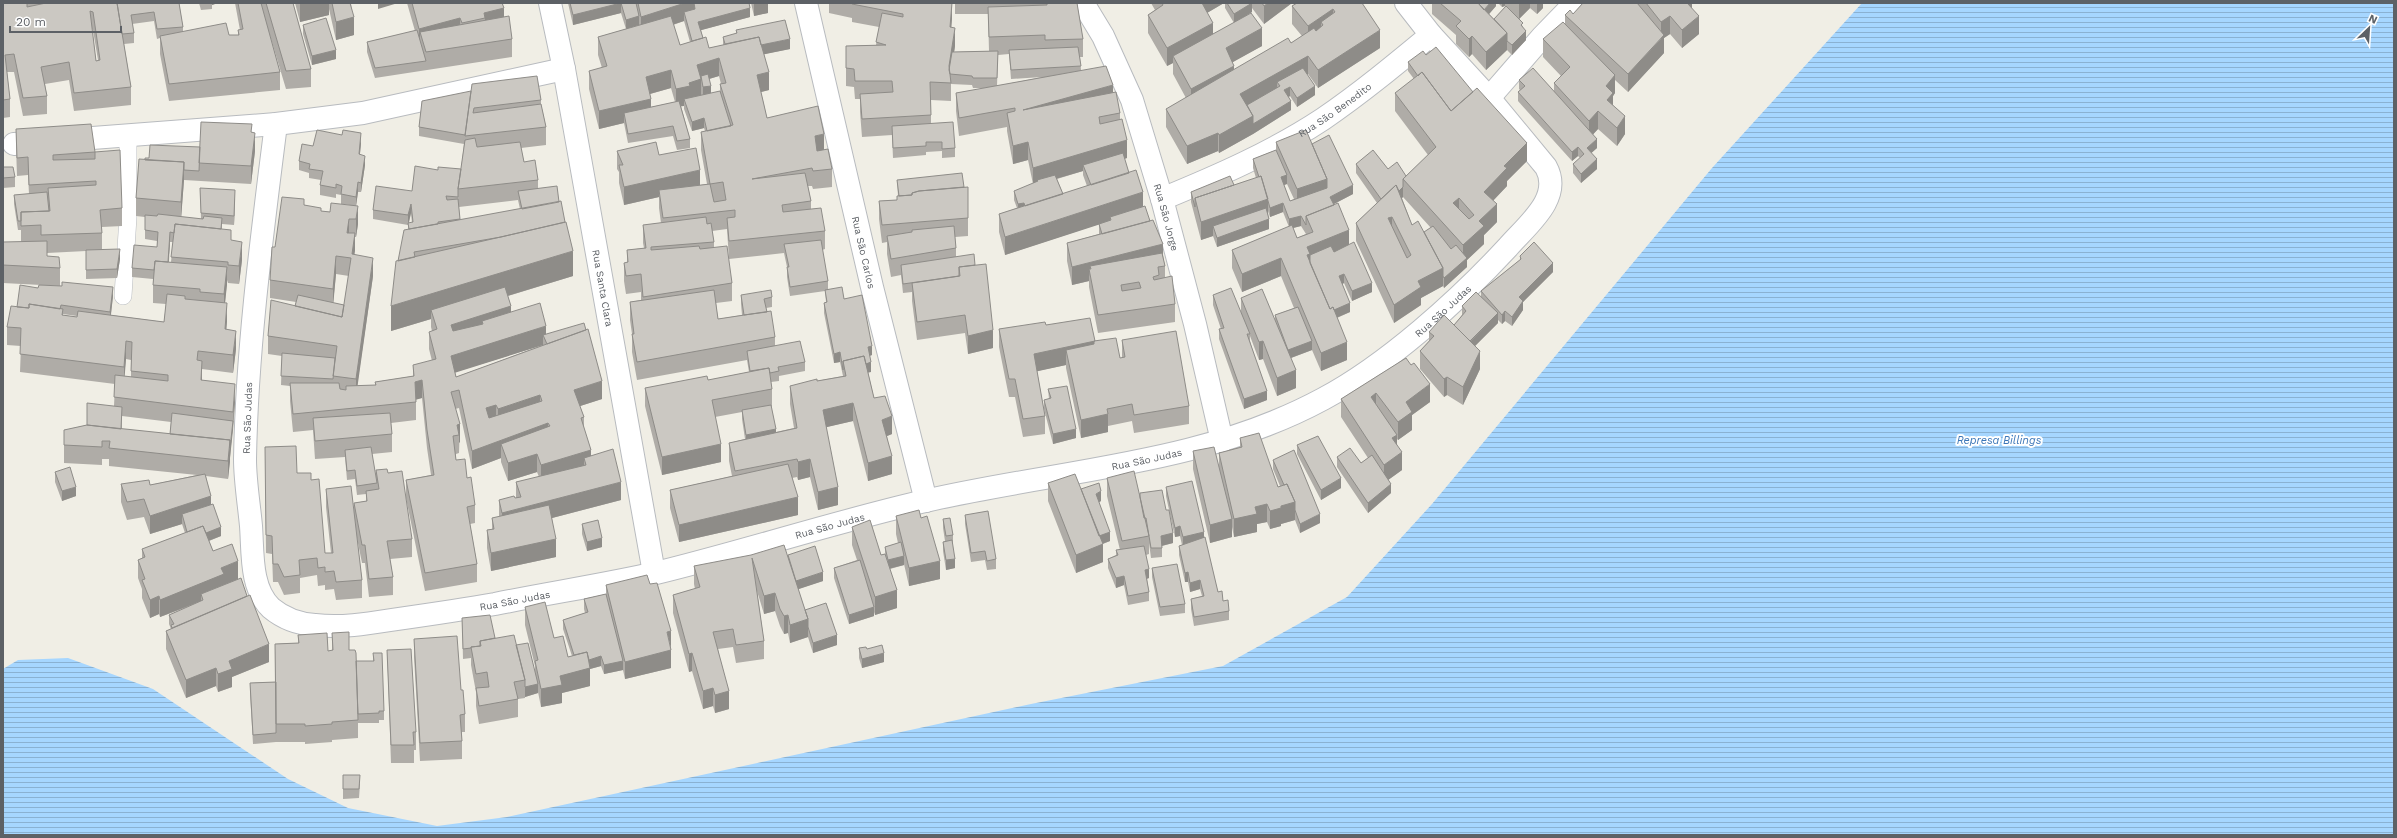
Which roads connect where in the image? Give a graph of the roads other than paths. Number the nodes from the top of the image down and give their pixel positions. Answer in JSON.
{"nodes":[{"id":1,"x":550,"y":3,"type":"edge"},
{"id":2,"x":806,"y":3,"type":"edge"},
{"id":3,"x":1083,"y":3,"type":"edge"},
{"id":4,"x":1406,"y":3,"type":"edge"},
{"id":5,"x":1575,"y":3,"type":"edge"},
{"id":6,"x":1431,"y":35,"type":"junction"},
{"id":7,"x":564,"y":69,"type":"junction"},
{"id":8,"x":1489,"y":98,"type":"junction"},
{"id":9,"x":276,"y":124,"type":"junction"},
{"id":10,"x":128,"y":134,"type":"junction"},
{"id":11,"x":14,"y":144,"type":"dead end"},
{"id":12,"x":1162,"y":199,"type":"junction"},
{"id":13,"x":123,"y":296,"type":"dead end"},
{"id":14,"x":1222,"y":440,"type":"junction"},
{"id":15,"x":926,"y":501,"type":"junction"},
{"id":16,"x":654,"y":574,"type":"junction"}],
"edges":[{"from":1,"to":7,"type":"street","name":"Rua Santa Clara"},
{"from":2,"to":15,"type":"street","name":"Rua São Carlos"},
{"from":3,"to":12,"type":"street","name":"Rua São Jorge"},
{"from":4,"to":6,"type":"street","name":"Rua São Judas"},
{"from":5,"to":8,"type":"street"},
{"from":6,"to":8,"type":"street","name":"Rua São Judas"},
{"from":6,"to":12,"type":"street","name":"Rua São Benedito"},
{"from":7,"to":9,"type":"street"},
{"from":7,"to":16,"type":"street","name":"Rua Santa Clara"},
{"from":8,"to":14,"type":"street","name":"Rua São Judas"},
{"from":9,"to":10,"type":"street"},
{"from":9,"to":16,"type":"street","name":"Rua São Judas"},
{"from":10,"to":11,"type":"street"},
{"from":10,"to":13,"type":"lane"},
{"from":12,"to":14,"type":"street","name":"Rua São Jorge"},
{"from":14,"to":15,"type":"street","name":"Rua São Judas"},
{"from":15,"to":16,"type":"street","name":"Rua São Judas"}]}
